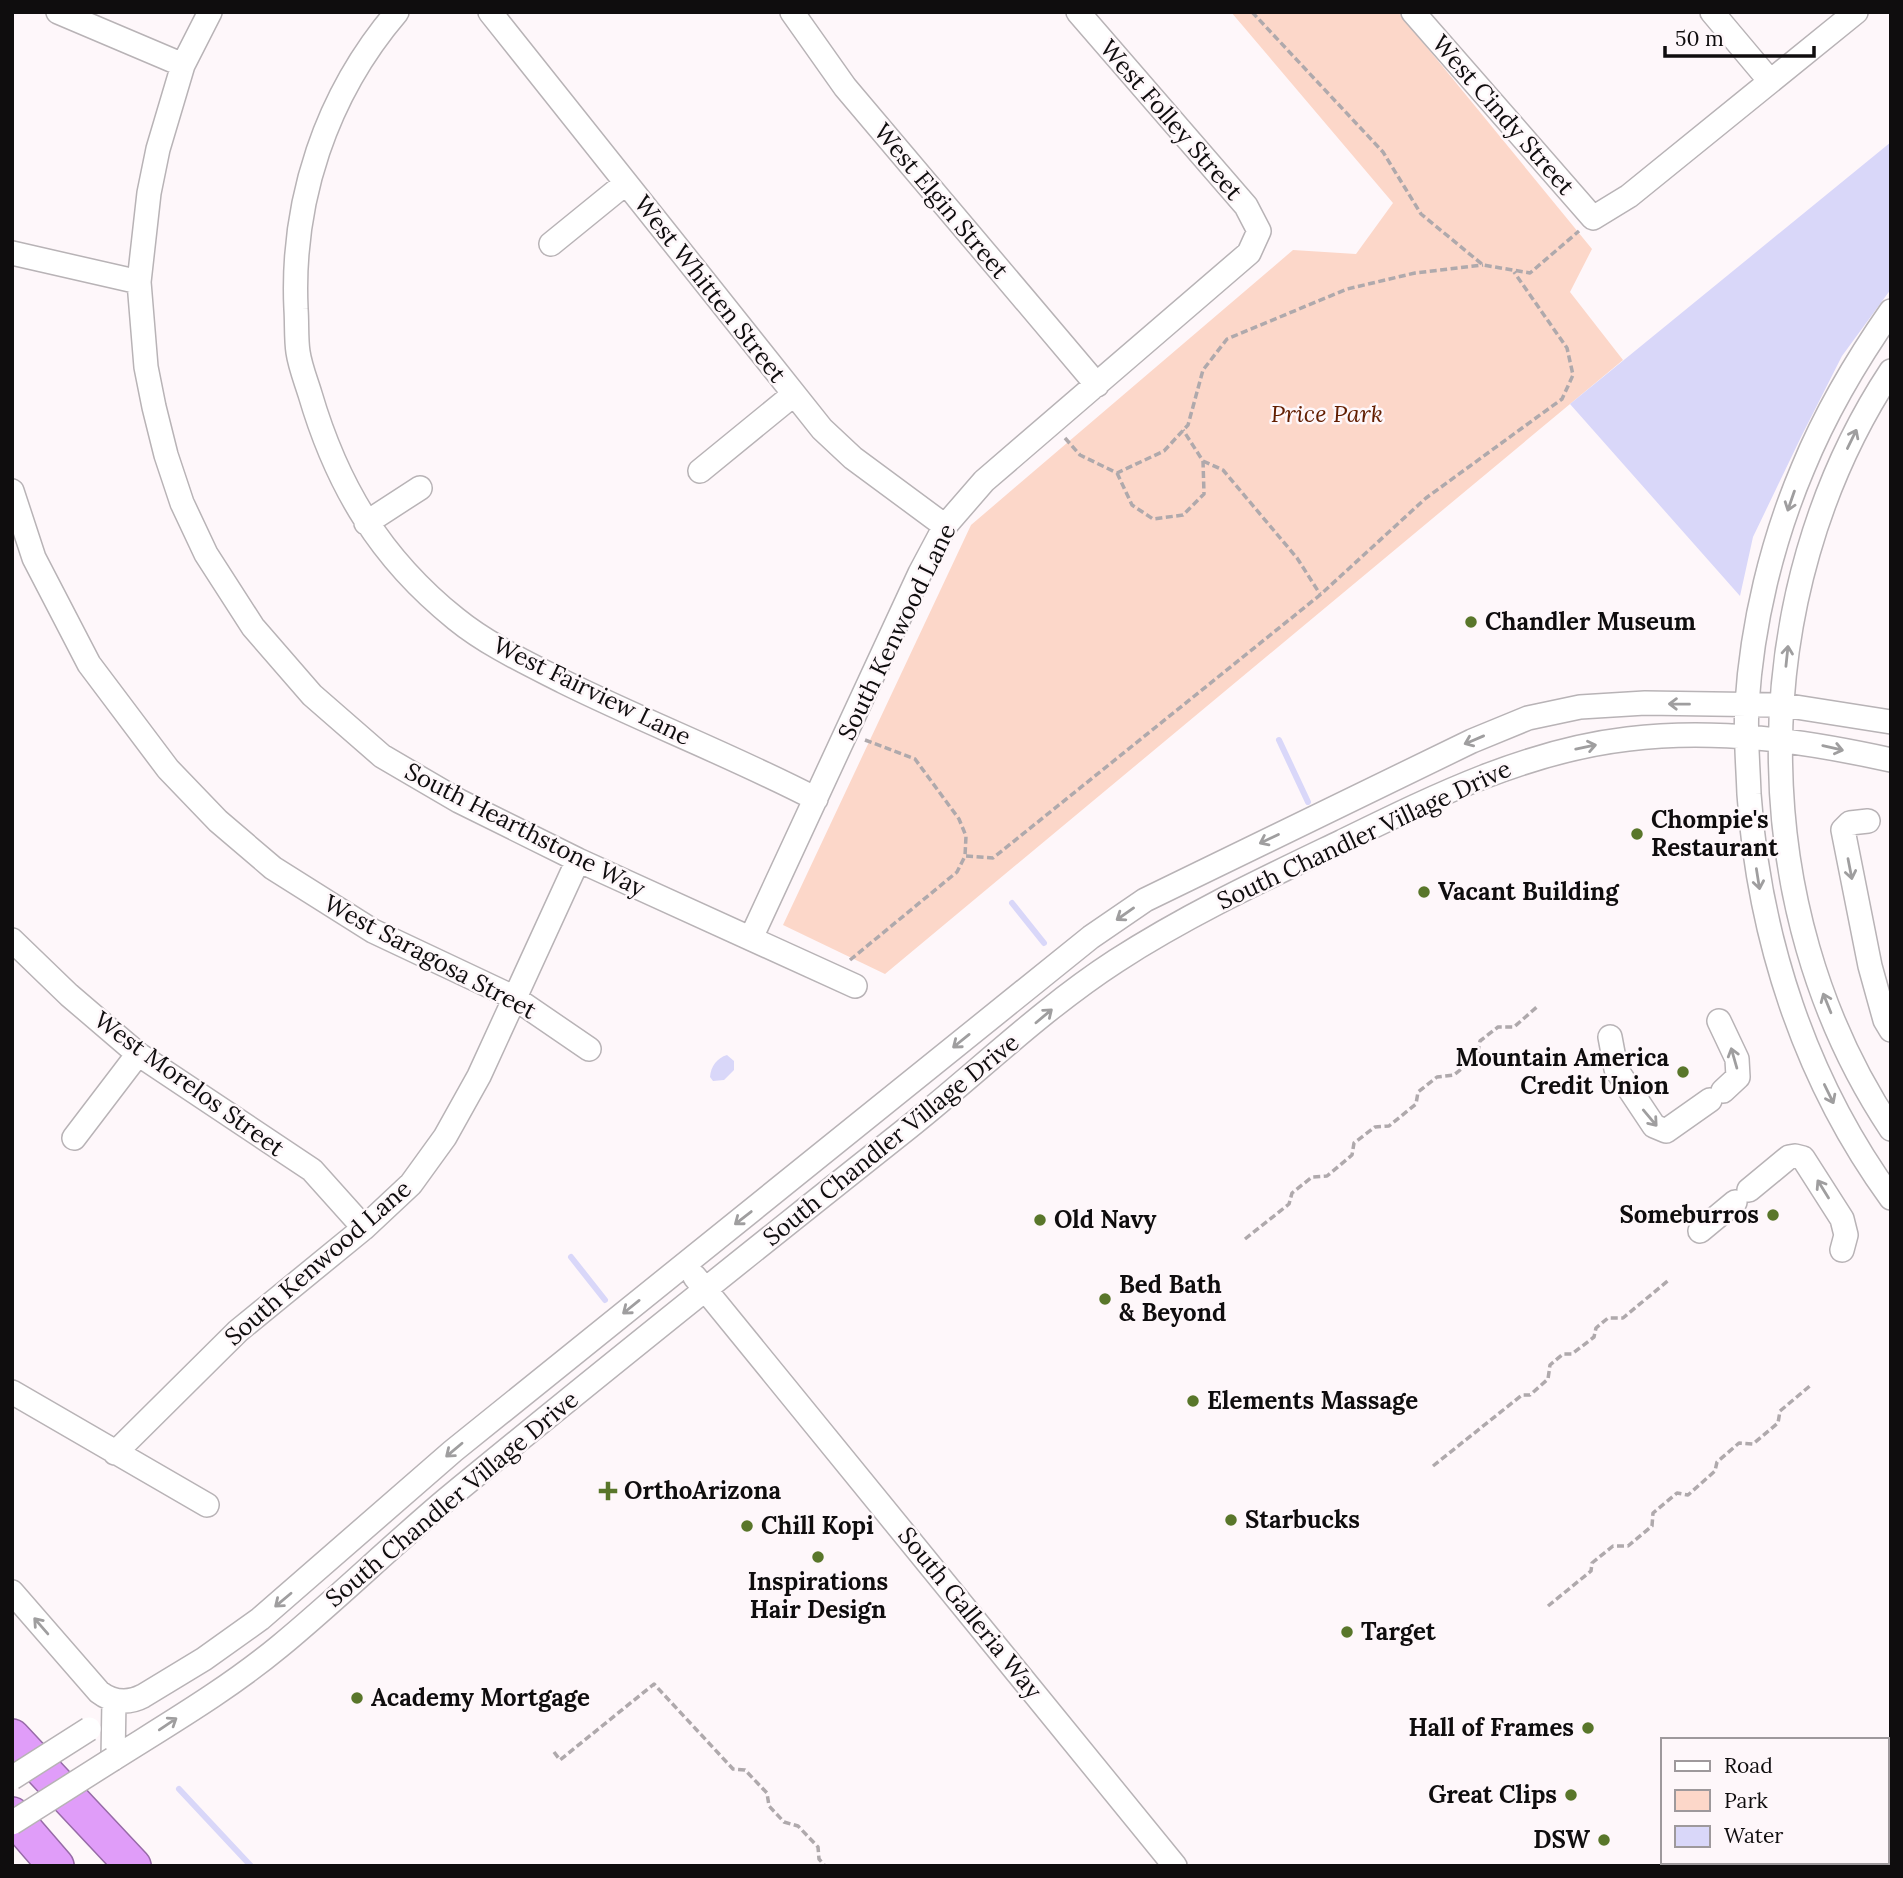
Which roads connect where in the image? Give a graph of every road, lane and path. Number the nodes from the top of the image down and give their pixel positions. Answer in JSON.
{"nodes":[{"id":1,"x":58,"y":12,"type":"edge"},
{"id":2,"x":210,"y":12,"type":"edge"},
{"id":3,"x":397,"y":12,"type":"edge"},
{"id":4,"x":490,"y":12,"type":"edge"},
{"id":5,"x":792,"y":12,"type":"edge"},
{"id":6,"x":1078,"y":12,"type":"edge"},
{"id":7,"x":1252,"y":12,"type":"edge"},
{"id":8,"x":1413,"y":12,"type":"edge"},
{"id":9,"x":1712,"y":12,"type":"edge"},
{"id":10,"x":1856,"y":12,"type":"edge"},
{"id":11,"x":183,"y":65,"type":"junction"},
{"id":12,"x":1770,"y":81,"type":"junction"},
{"id":13,"x":626,"y":183,"type":"junction"},
{"id":14,"x":1593,"y":218,"type":"junction"},
{"id":15,"x":1259,"y":231,"type":"joint"},
{"id":16,"x":551,"y":244,"type":"dead end"},
{"id":17,"x":12,"y":253,"type":"edge"},
{"id":18,"x":1483,"y":265,"type":"junction"},
{"id":19,"x":1514,"y":272,"type":"junction"},
{"id":20,"x":139,"y":282,"type":"junction"},
{"id":21,"x":1891,"y":311,"type":"edge"},
{"id":22,"x":1891,"y":371,"type":"edge"},
{"id":23,"x":1097,"y":384,"type":"junction"},
{"id":24,"x":793,"y":395,"type":"junction"},
{"id":25,"x":1052,"y":422,"type":"junction"},
{"id":26,"x":1183,"y":430,"type":"junction"},
{"id":27,"x":1203,"y":461,"type":"junction"},
{"id":28,"x":700,"y":471,"type":"dead end"},
{"id":29,"x":1117,"y":473,"type":"junction"},
{"id":30,"x":419,"y":488,"type":"dead end"},
{"id":31,"x":12,"y":491,"type":"edge"},
{"id":32,"x":366,"y":523,"type":"junction"},
{"id":33,"x":945,"y":526,"type":"junction"},
{"id":34,"x":1320,"y":595,"type":"junction"},
{"id":35,"x":1747,"y":721,"type":"junction"},
{"id":36,"x":1782,"y":723,"type":"junction"},
{"id":37,"x":1891,"y":723,"type":"edge"},
{"id":38,"x":847,"y":733,"type":"junction"},
{"id":39,"x":1891,"y":760,"type":"edge"},
{"id":40,"x":816,"y":799,"type":"junction"},
{"id":41,"x":1868,"y":821,"type":"dead end"},
{"id":42,"x":965,"y":856,"type":"junction"},
{"id":43,"x":578,"y":860,"type":"junction"},
{"id":44,"x":751,"y":938,"type":"junction"},
{"id":45,"x":12,"y":940,"type":"edge"},
{"id":46,"x":847,"y":982,"type":"joint"},
{"id":47,"x":513,"y":997,"type":"junction"},
{"id":48,"x":1538,"y":1006,"type":"dead end"},
{"id":49,"x":1718,"y":1021,"type":"dead end"},
{"id":50,"x":1891,"y":1030,"type":"edge"},
{"id":51,"x":1609,"y":1037,"type":"dead end"},
{"id":52,"x":589,"y":1049,"type":"dead end"},
{"id":53,"x":138,"y":1054,"type":"junction"},
{"id":54,"x":1891,"y":1129,"type":"edge"},
{"id":55,"x":75,"y":1138,"type":"dead end"},
{"id":56,"x":1891,"y":1198,"type":"edge"},
{"id":57,"x":364,"y":1228,"type":"junction"},
{"id":58,"x":1700,"y":1231,"type":"dead end"},
{"id":59,"x":1245,"y":1239,"type":"dead end"},
{"id":60,"x":1842,"y":1250,"type":"dead end"},
{"id":61,"x":684,"y":1264,"type":"junction"},
{"id":62,"x":1670,"y":1279,"type":"dead end"},
{"id":63,"x":705,"y":1289,"type":"junction"},
{"id":64,"x":1811,"y":1385,"type":"dead end"},
{"id":65,"x":12,"y":1392,"type":"edge"},
{"id":66,"x":115,"y":1453,"type":"junction"},
{"id":67,"x":1433,"y":1466,"type":"dead end"},
{"id":68,"x":207,"y":1506,"type":"dead end"},
{"id":69,"x":12,"y":1592,"type":"edge"},
{"id":70,"x":1548,"y":1606,"type":"dead end"},
{"id":71,"x":114,"y":1700,"type":"junction"},
{"id":72,"x":12,"y":1737,"type":"edge"},
{"id":73,"x":554,"y":1752,"type":"dead end"},
{"id":74,"x":113,"y":1759,"type":"junction"},
{"id":75,"x":12,"y":1778,"type":"edge"},
{"id":76,"x":12,"y":1815,"type":"edge"},
{"id":77,"x":12,"y":1823,"type":"edge"},
{"id":78,"x":56,"y":1866,"type":"edge"},
{"id":79,"x":133,"y":1866,"type":"edge"},
{"id":80,"x":825,"y":1866,"type":"edge"},
{"id":81,"x":1175,"y":1866,"type":"edge"}],
"edges":[{"from":1,"to":11,"type":"street"},
{"from":2,"to":11,"type":"street","name":"South Hearthstone Way"},
{"from":3,"to":32,"type":"street","name":"West Fairview Lane"},
{"from":4,"to":13,"type":"street","name":"West Whitten Street"},
{"from":5,"to":23,"type":"street","name":"West Elgin Street"},
{"from":6,"to":15,"type":"street","name":"West Folley Street"},
{"from":7,"to":18,"type":"path"},
{"from":8,"to":14,"type":"street","name":"West Cindy Street"},
{"from":9,"to":12,"type":"street"},
{"from":10,"to":12,"type":"street"},
{"from":11,"to":20,"type":"street","name":"South Hearthstone Way"},
{"from":12,"to":14,"type":"street"},
{"from":13,"to":16,"type":"street","name":"West Whitten Street"},
{"from":13,"to":24,"type":"street","name":"West Whitten Street"},
{"from":14,"to":19,"type":"path"},
{"from":15,"to":23,"type":"street","name":"South Kenwood Lane"},
{"from":17,"to":20,"type":"street"},
{"from":18,"to":19,"type":"path"},
{"from":18,"to":26,"type":"path"},
{"from":19,"to":34,"type":"path"},
{"from":20,"to":43,"type":"street","name":"South Hearthstone Way"},
{"from":21,"to":35,"type":"street","one_way":true},
{"from":36,"to":22,"type":"street","one_way":true},
{"from":23,"to":25,"type":"street","name":"South Kenwood Lane"},
{"from":24,"to":28,"type":"street","name":"West Whitten Street"},
{"from":24,"to":33,"type":"street","name":"West Whitten Street"},
{"from":25,"to":29,"type":"path"},
{"from":25,"to":33,"type":"street","name":"South Kenwood Lane"},
{"from":26,"to":27,"type":"path"},
{"from":26,"to":29,"type":"path"},
{"from":27,"to":29,"type":"path"},
{"from":27,"to":34,"type":"path"},
{"from":30,"to":32,"type":"street"},
{"from":31,"to":47,"type":"street","name":"West Saragosa Street"},
{"from":32,"to":40,"type":"street","name":"West Fairview Lane"},
{"from":33,"to":38,"type":"street","name":"South Kenwood Lane"},
{"from":34,"to":42,"type":"path"},
{"from":35,"to":36,"type":"street","name":"South Chandler Village Drive"},
{"from":35,"to":36,"type":"street","name":"South Chandler Village Drive"},
{"from":35,"to":56,"type":"street","one_way":true},
{"from":35,"to":61,"type":"street","name":"South Chandler Village Drive","one_way":true},
{"from":63,"to":35,"type":"street","name":"South Chandler Village Drive","one_way":true},
{"from":36,"to":37,"type":"street","name":"South Chandler Village Drive"},
{"from":36,"to":39,"type":"street","name":"South Chandler Village Drive","one_way":true},
{"from":54,"to":36,"type":"street","one_way":true},
{"from":38,"to":40,"type":"street","name":"South Kenwood Lane"},
{"from":38,"to":42,"type":"path"},
{"from":40,"to":44,"type":"street","name":"South Kenwood Lane"},
{"from":41,"to":50,"type":"street","one_way":true},
{"from":42,"to":46,"type":"path"},
{"from":43,"to":44,"type":"street","name":"South Hearthstone Way"},
{"from":43,"to":47,"type":"street","name":"South Kenwood Lane"},
{"from":44,"to":46,"type":"street","name":"South Hearthstone Way"},
{"from":45,"to":53,"type":"street","name":"West Morelos Street"},
{"from":47,"to":52,"type":"street","name":"West Saragosa Street"},
{"from":47,"to":57,"type":"street","name":"South Kenwood Lane"},
{"from":48,"to":59,"type":"path"},
{"from":51,"to":49,"type":"street","one_way":true},
{"from":53,"to":55,"type":"street"},
{"from":53,"to":57,"type":"street","name":"West Morelos Street"},
{"from":57,"to":66,"type":"street","name":"South Kenwood Lane"},
{"from":60,"to":58,"type":"street","one_way":true},
{"from":61,"to":63,"type":"street","name":"South Galleria Way"},
{"from":61,"to":71,"type":"street","name":"South Chandler Village Drive","one_way":true},
{"from":62,"to":67,"type":"path"},
{"from":74,"to":63,"type":"street","name":"South Chandler Village Drive","one_way":true},
{"from":63,"to":81,"type":"street","name":"South Galleria Way"},
{"from":64,"to":70,"type":"path"},
{"from":65,"to":66,"type":"street"},
{"from":66,"to":68,"type":"street"},
{"from":71,"to":69,"type":"street","one_way":true},
{"from":71,"to":74,"type":"street"},
{"from":71,"to":75,"type":"street","bridge":true},
{"from":72,"to":79,"type":"highway"},
{"from":73,"to":80,"type":"path"},
{"from":74,"to":77,"type":"street","name":"South Chandler Village Drive","bridge":true},
{"from":76,"to":78,"type":"highway"}]}
